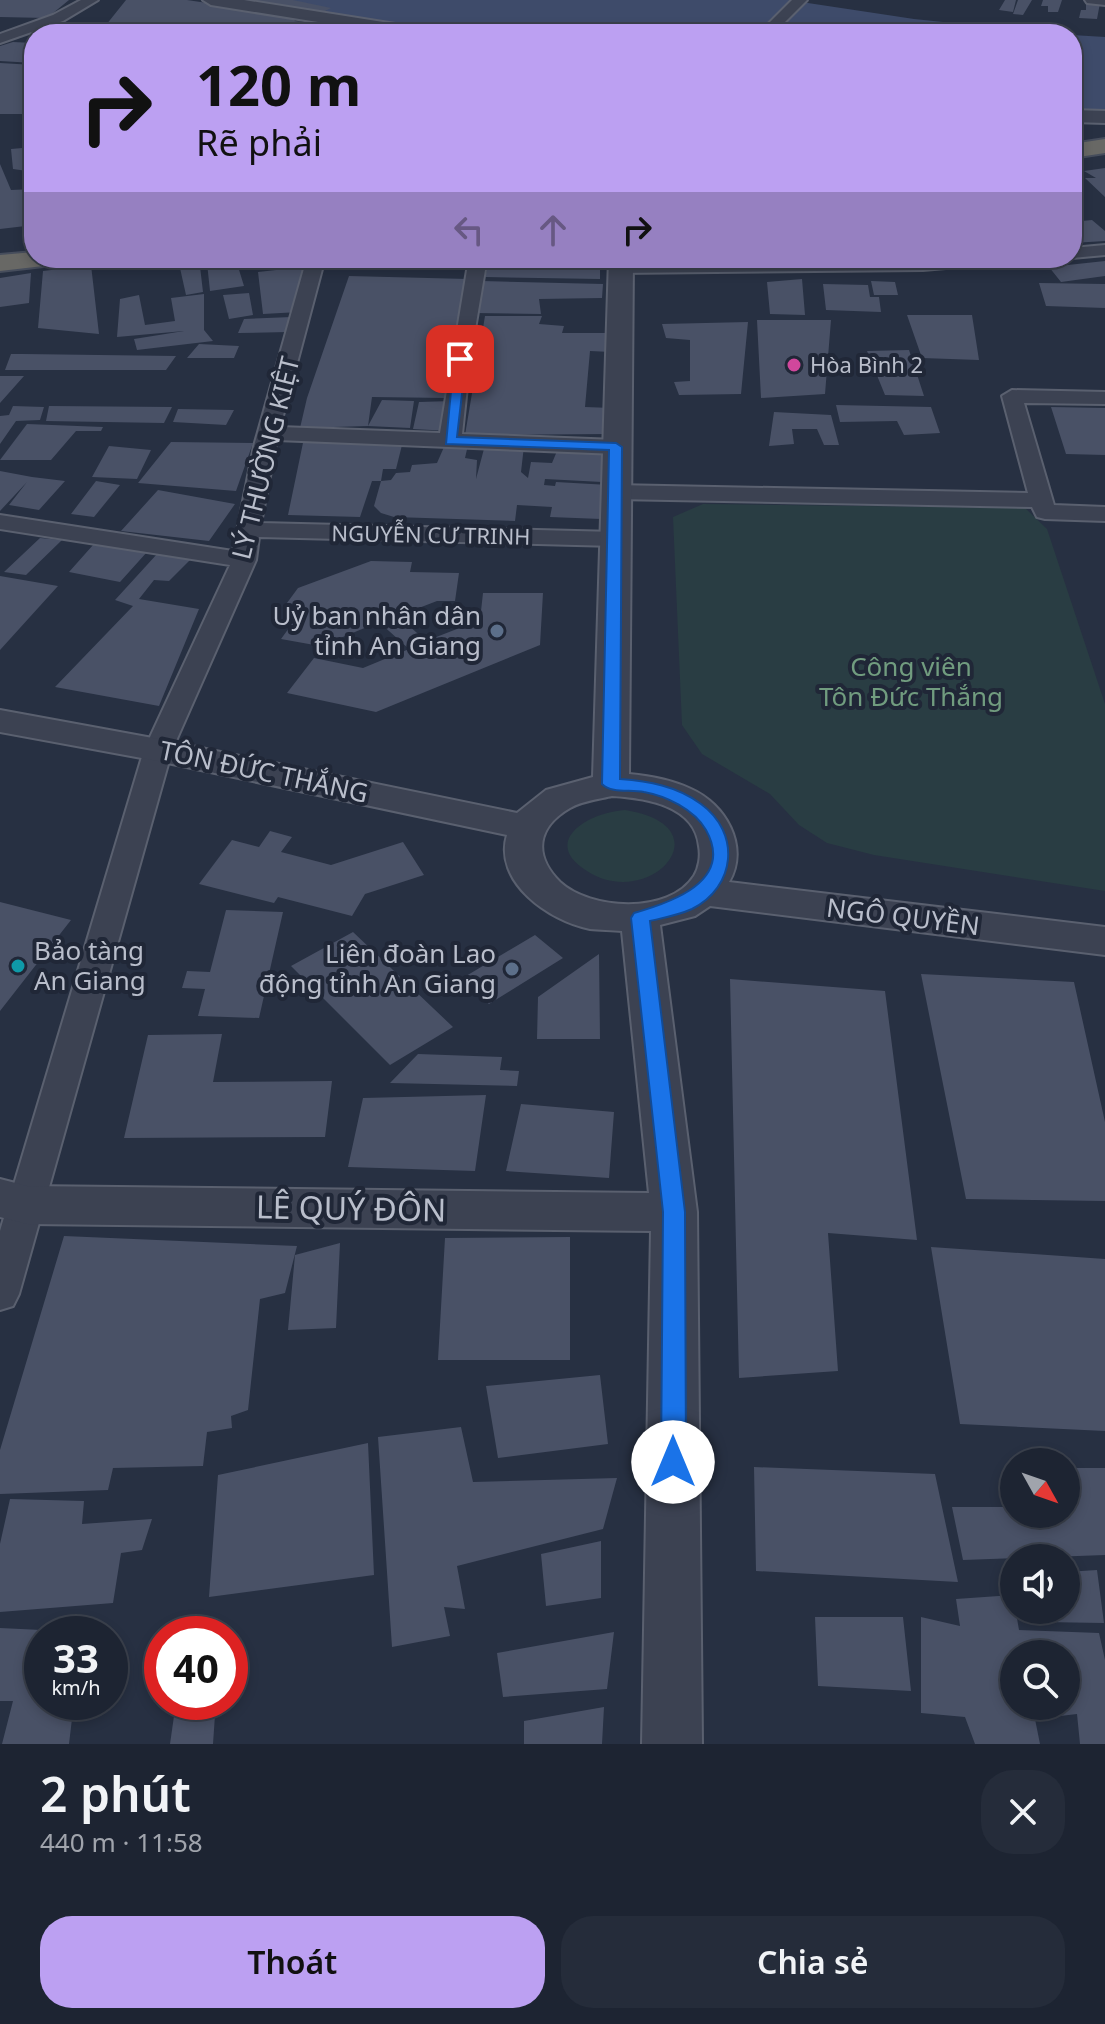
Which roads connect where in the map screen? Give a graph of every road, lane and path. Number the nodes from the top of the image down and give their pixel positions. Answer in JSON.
{"nodes":[{"id":1,"x":91,"y":0,"type":"edge"},
{"id":2,"x":211,"y":0,"type":"edge"},
{"id":3,"x":800,"y":0,"type":"edge"},
{"id":4,"x":1092,"y":0,"type":"edge"},
{"id":5,"x":1105,"y":1,"type":"edge"},
{"id":6,"x":41,"y":24,"type":"edge"},
{"id":7,"x":327,"y":24,"type":"edge"},
{"id":8,"x":775,"y":24,"type":"edge"},
{"id":9,"x":24,"y":30,"type":"edge"},
{"id":10,"x":0,"y":39,"type":"edge"},
{"id":11,"x":1082,"y":116,"type":"edge"},
{"id":12,"x":1105,"y":117,"type":"edge"},
{"id":13,"x":1105,"y":146,"type":"edge"},
{"id":14,"x":1082,"y":149,"type":"edge"},
{"id":15,"x":1105,"y":157,"type":"edge"},
{"id":16,"x":1082,"y":159,"type":"edge"},
{"id":17,"x":1105,"y":250,"type":"edge"},
{"id":18,"x":1082,"y":252,"type":"edge"},
{"id":19,"x":24,"y":261,"type":"edge"},
{"id":20,"x":0,"y":263,"type":"edge"},
{"id":21,"x":313,"y":268,"type":"edge"},
{"id":22,"x":476,"y":268,"type":"edge"},
{"id":23,"x":619,"y":268,"type":"edge"},
{"id":24,"x":1105,"y":398,"type":"edge"},
{"id":25,"x":270,"y":433,"type":"junction"},
{"id":26,"x":450,"y":441,"type":"junction"},
{"id":27,"x":616,"y":447,"type":"junction"},
{"id":28,"x":615,"y":492,"type":"junction"},
{"id":29,"x":1041,"y":500,"type":"junction"},
{"id":30,"x":1105,"y":514,"type":"edge"},
{"id":31,"x":0,"y":522,"type":"edge"},
{"id":32,"x":247,"y":530,"type":"junction"},
{"id":33,"x":615,"y":539,"type":"junction"},
{"id":34,"x":244,"y":560,"type":"junction"},
{"id":35,"x":0,"y":721,"type":"edge"},
{"id":36,"x":158,"y":750,"type":"junction"},
{"id":37,"x":611,"y":784,"type":"junction"},
{"id":38,"x":527,"y":827,"type":"junction"},
{"id":39,"x":702,"y":892,"type":"junction"},
{"id":40,"x":640,"y":918,"type":"junction"},
{"id":41,"x":1105,"y":941,"type":"edge"},
{"id":42,"x":14,"y":1201,"type":"edge"},
{"id":43,"x":674,"y":1212,"type":"junction"},
{"id":44,"x":0,"y":1294,"type":"edge"},
{"id":45,"x":672,"y":1744,"type":"edge"}],
"edges":[{"from":1,"to":6,"type":"street"},
{"from":2,"to":7,"type":"street"},
{"from":3,"to":8,"type":"street"},
{"from":4,"to":5,"type":"street"},
{"from":9,"to":10,"type":"street"},
{"from":11,"to":12,"type":"street"},
{"from":13,"to":14,"type":"highway"},
{"from":15,"to":16,"type":"highway"},
{"from":17,"to":18,"type":"street"},
{"from":19,"to":20,"type":"highway"},
{"from":21,"to":25,"type":"street","name":"LÝ THƯỜNG KIỆT"},
{"from":22,"to":26,"type":"street"},
{"from":23,"to":27,"type":"street"},
{"from":24,"to":29,"type":"street"},
{"from":25,"to":26,"type":"street"},
{"from":25,"to":32,"type":"street","name":"LÝ THƯỜNG KIỆT"},
{"from":26,"to":27,"type":"street"},
{"from":27,"to":28,"type":"street"},
{"from":28,"to":29,"type":"street"},
{"from":28,"to":33,"type":"street"},
{"from":29,"to":30,"type":"street"},
{"from":31,"to":34,"type":"street"},
{"from":32,"to":33,"type":"street","name":"NGUYỄN CƯ TRINH"},
{"from":32,"to":34,"type":"street","name":"LÝ THƯỜNG KIỆT"},
{"from":33,"to":37,"type":"street"},
{"from":34,"to":36,"type":"street","name":"LÝ THƯỜNG KIỆT"},
{"from":35,"to":36,"type":"street","name":"TÔN ĐỨC THẮNG"},
{"from":36,"to":38,"type":"street","name":"TÔN ĐỨC THẮNG"},
{"from":36,"to":42,"type":"street","name":"LÝ THƯỜNG KIỆT"},
{"from":37,"to":38,"type":"street"},
{"from":37,"to":39,"type":"street"},
{"from":38,"to":40,"type":"street"},
{"from":39,"to":40,"type":"street"},
{"from":39,"to":41,"type":"street","name":"NGÔ QUYỀN"},
{"from":40,"to":43,"type":"street"},
{"from":42,"to":43,"type":"street","name":"LÊ QUÝ ĐÔN"},
{"from":42,"to":44,"type":"street","name":"LÝ THƯỜNG KIỆT"},
{"from":43,"to":45,"type":"street"}]}
